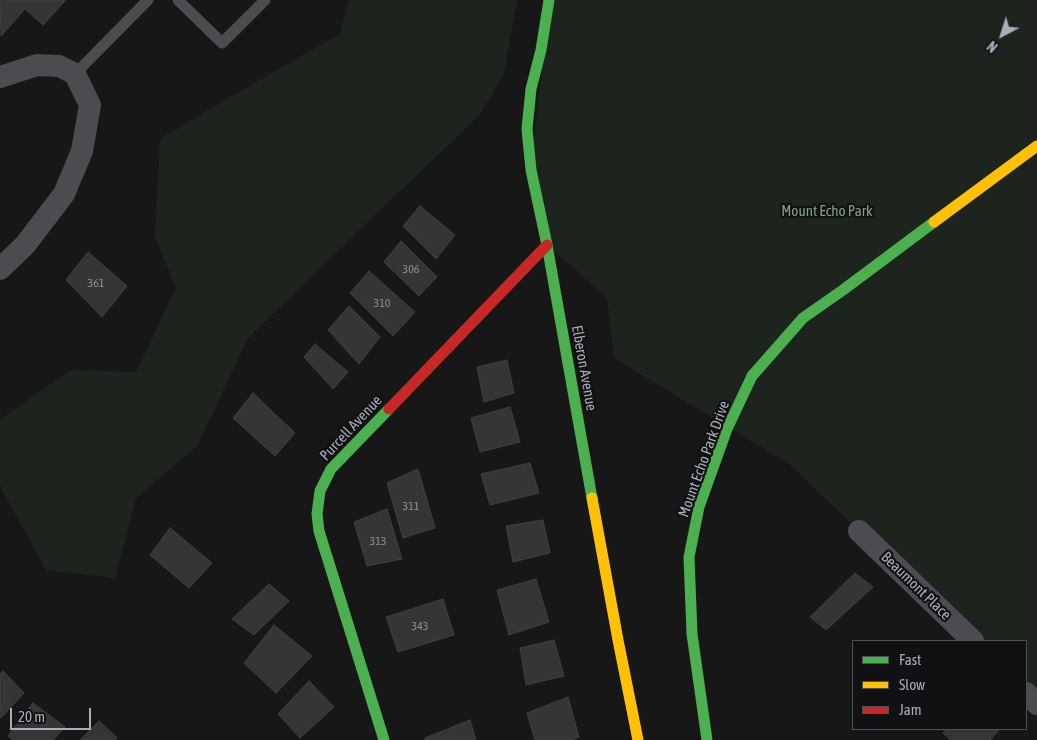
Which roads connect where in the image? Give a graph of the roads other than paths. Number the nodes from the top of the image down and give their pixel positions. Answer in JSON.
{"nodes":[{"id":1,"x":148,"y":0,"type":"edge"},
{"id":2,"x":178,"y":0,"type":"edge"},
{"id":3,"x":265,"y":0,"type":"edge"},
{"id":4,"x":549,"y":0,"type":"edge"},
{"id":5,"x":67,"y":70,"type":"junction"},
{"id":6,"x":0,"y":77,"type":"edge"},
{"id":7,"x":1037,"y":146,"type":"edge"},
{"id":8,"x":547,"y":245,"type":"junction"},
{"id":9,"x":0,"y":269,"type":"edge"},
{"id":10,"x":859,"y":530,"type":"dead end"},
{"id":11,"x":972,"y":640,"type":"edge"},
{"id":12,"x":1027,"y":694,"type":"edge"},
{"id":13,"x":1037,"y":704,"type":"edge"},
{"id":14,"x":384,"y":740,"type":"edge"},
{"id":15,"x":638,"y":740,"type":"edge"},
{"id":16,"x":707,"y":740,"type":"edge"}],
"edges":[{"from":1,"to":5,"type":"lane"},
{"from":2,"to":3,"type":"lane"},
{"from":4,"to":8,"type":"street","name":"Elberon Avenue"},
{"from":5,"to":6,"type":"street"},
{"from":5,"to":9,"type":"street"},
{"from":7,"to":16,"type":"street","name":"Mount Echo Park Drive"},
{"from":8,"to":14,"type":"street","name":"Purcell Avenue"},
{"from":8,"to":15,"type":"street","name":"Elberon Avenue"},
{"from":10,"to":11,"type":"street","name":"Beaumont Place"},
{"from":12,"to":13,"type":"street"}]}
